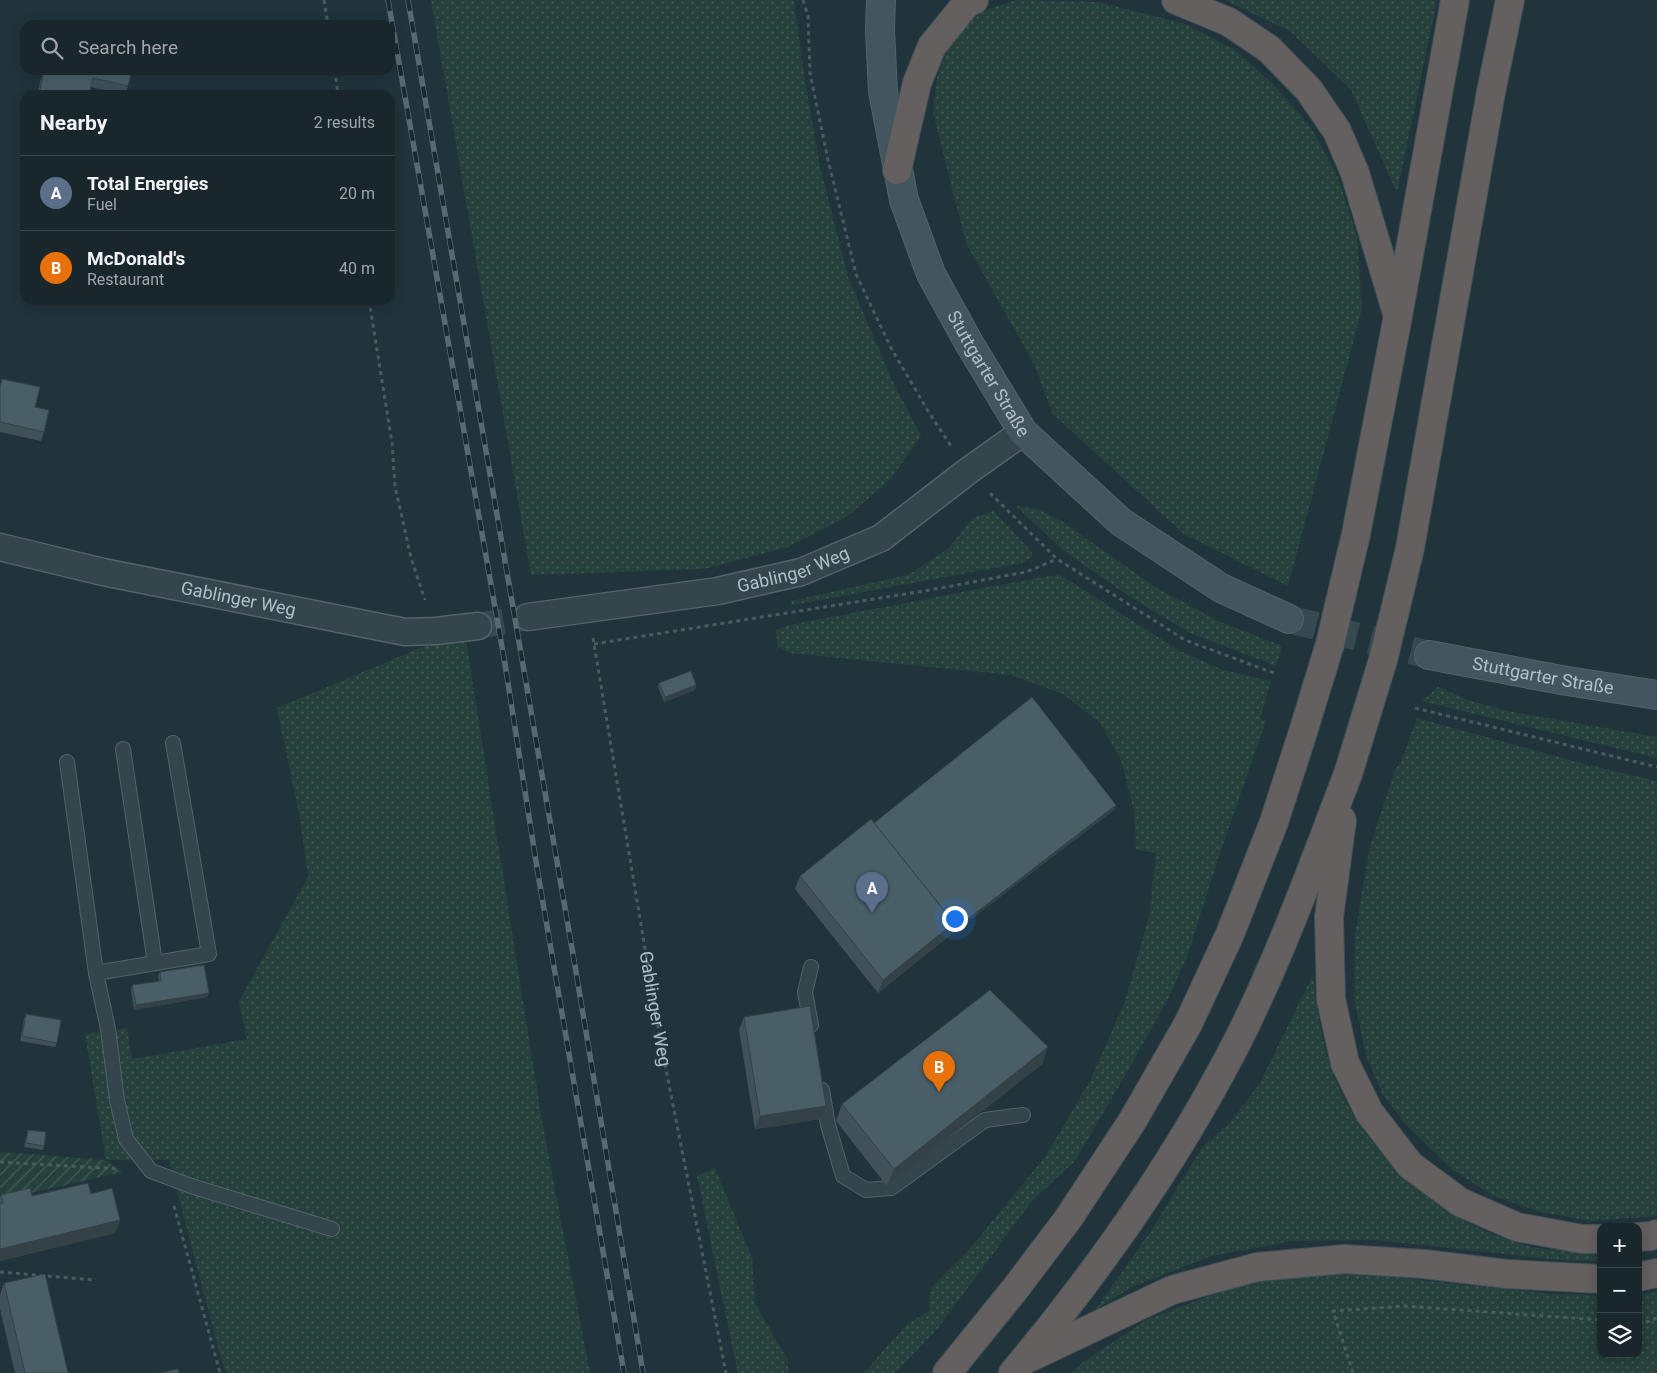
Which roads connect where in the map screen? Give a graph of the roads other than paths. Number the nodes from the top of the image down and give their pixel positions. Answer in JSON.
{"nodes":[{"id":1,"x":881,"y":0,"type":"edge"},
{"id":2,"x":974,"y":0,"type":"edge"},
{"id":3,"x":1176,"y":0,"type":"edge"},
{"id":4,"x":1455,"y":0,"type":"edge"},
{"id":5,"x":1510,"y":0,"type":"edge"},
{"id":6,"x":897,"y":170,"type":"junction"},
{"id":7,"x":1398,"y":316,"type":"junction"},
{"id":8,"x":1023,"y":432,"type":"junction"},
{"id":9,"x":0,"y":547,"type":"edge"},
{"id":10,"x":528,"y":617,"type":"tunnel mouth"},
{"id":11,"x":1289,"y":619,"type":"tunnel mouth"},
{"id":12,"x":478,"y":626,"type":"tunnel mouth"},
{"id":13,"x":1429,"y":655,"type":"tunnel mouth"},
{"id":14,"x":1657,"y":694,"type":"edge"},
{"id":15,"x":173,"y":743,"type":"dead end"},
{"id":16,"x":123,"y":749,"type":"dead end"},
{"id":17,"x":66,"y":762,"type":"dead end"},
{"id":18,"x":1348,"y":774,"type":"junction"},
{"id":19,"x":155,"y":963,"type":"junction"},
{"id":20,"x":811,"y":967,"type":"dead end"},
{"id":21,"x":96,"y":973,"type":"junction"},
{"id":22,"x":814,"y":1039,"type":"edge"},
{"id":23,"x":820,"y":1078,"type":"edge"},
{"id":24,"x":1023,"y":1115,"type":"dead end"},
{"id":25,"x":332,"y":1230,"type":"dead end"},
{"id":26,"x":1657,"y":1234,"type":"edge"},
{"id":27,"x":1642,"y":1237,"type":"edge"},
{"id":28,"x":1597,"y":1238,"type":"edge"},
{"id":29,"x":1657,"y":1273,"type":"edge"},
{"id":30,"x":1642,"y":1277,"type":"edge"},
{"id":31,"x":1597,"y":1279,"type":"edge"},
{"id":32,"x":1018,"y":1367,"type":"edge"},
{"id":33,"x":947,"y":1373,"type":"edge"}],
"edges":[{"from":1,"to":6,"type":"main road","name":"Stuttgarter Straße"},
{"from":2,"to":6,"type":"highway"},
{"from":3,"to":7,"type":"highway"},
{"from":4,"to":7,"type":"highway"},
{"from":5,"to":18,"type":"highway","bridge":true},
{"from":6,"to":8,"type":"main road","name":"Stuttgarter Straße"},
{"from":7,"to":33,"type":"highway","bridge":true},
{"from":8,"to":10,"type":"street","name":"Gablinger Weg"},
{"from":8,"to":11,"type":"main road","name":"Stuttgarter Straße"},
{"from":9,"to":12,"type":"street","name":"Gablinger Weg"},
{"from":13,"to":14,"type":"main road","name":"Stuttgarter Straße"},
{"from":15,"to":19,"type":"lane"},
{"from":16,"to":19,"type":"lane"},
{"from":17,"to":21,"type":"lane"},
{"from":18,"to":28,"type":"highway"},
{"from":18,"to":32,"type":"highway"},
{"from":19,"to":21,"type":"lane"},
{"from":20,"to":22,"type":"lane"},
{"from":21,"to":25,"type":"lane"},
{"from":23,"to":24,"type":"lane"},
{"from":26,"to":27,"type":"highway"},
{"from":29,"to":30,"type":"highway"},
{"from":31,"to":32,"type":"highway"}]}
